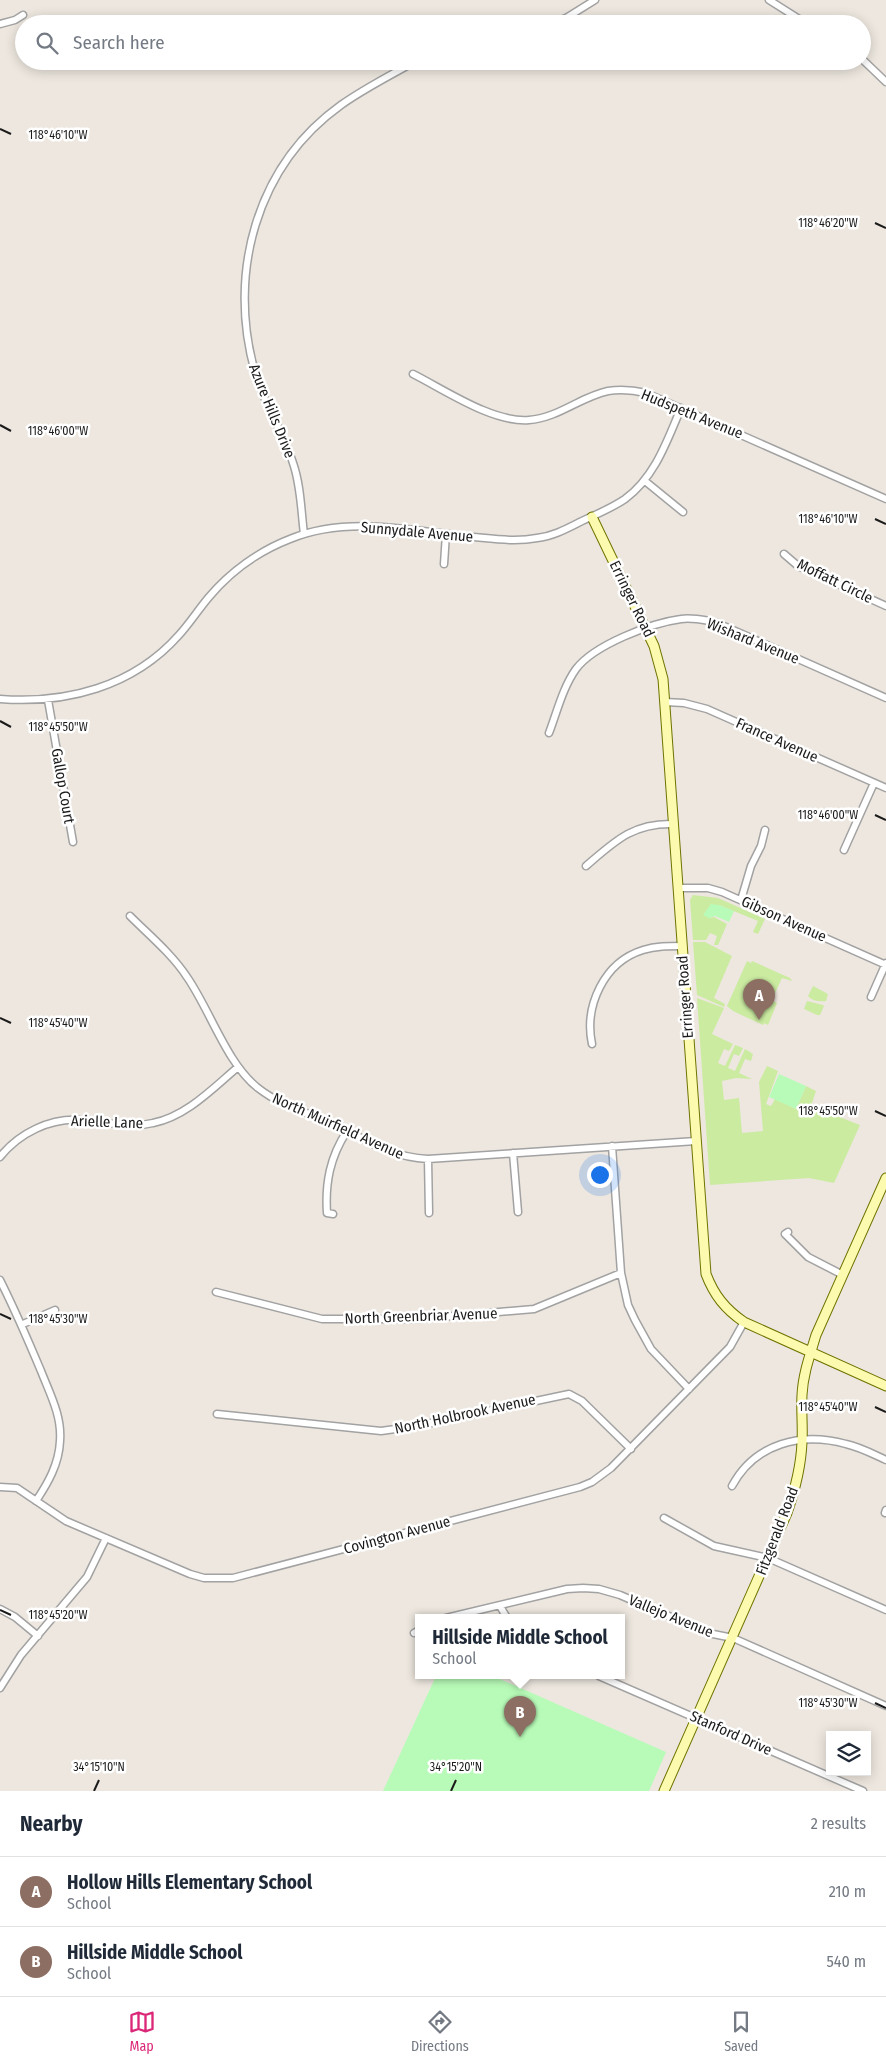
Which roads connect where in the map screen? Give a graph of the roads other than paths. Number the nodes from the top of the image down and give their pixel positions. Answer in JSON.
{"nodes":[{"id":1,"x":595,"y":0,"type":"edge"},
{"id":2,"x":769,"y":0,"type":"edge"},
{"id":3,"x":571,"y":15,"type":"edge"},
{"id":4,"x":793,"y":15,"type":"edge"},
{"id":5,"x":15,"y":20,"type":"edge"},
{"id":6,"x":0,"y":24,"type":"edge"},
{"id":7,"x":871,"y":66,"type":"edge"},
{"id":8,"x":400,"y":70,"type":"edge"},
{"id":9,"x":886,"y":82,"type":"edge"},
{"id":10,"x":413,"y":374,"type":"dead end"},
{"id":11,"x":681,"y":408,"type":"junction"},
{"id":12,"x":645,"y":481,"type":"junction"},
{"id":13,"x":886,"y":499,"type":"edge"},
{"id":14,"x":683,"y":512,"type":"dead end"},
{"id":15,"x":592,"y":517,"type":"junction"},
{"id":16,"x":304,"y":534,"type":"junction"},
{"id":17,"x":446,"y":534,"type":"junction"},
{"id":18,"x":784,"y":554,"type":"dead end"},
{"id":19,"x":444,"y":564,"type":"dead end"},
{"id":20,"x":886,"y":606,"type":"edge"},
{"id":21,"x":646,"y":628,"type":"junction"},
{"id":22,"x":886,"y":698,"type":"edge"},
{"id":23,"x":0,"y":699,"type":"edge"},
{"id":24,"x":48,"y":700,"type":"junction"},
{"id":25,"x":665,"y":702,"type":"junction"},
{"id":26,"x":549,"y":733,"type":"dead end"},
{"id":27,"x":874,"y":783,"type":"junction"},
{"id":28,"x":886,"y":788,"type":"edge"},
{"id":29,"x":674,"y":824,"type":"junction"},
{"id":30,"x":765,"y":830,"type":"dead end"},
{"id":31,"x":73,"y":842,"type":"dead end"},
{"id":32,"x":844,"y":850,"type":"dead end"},
{"id":33,"x":586,"y":866,"type":"dead end"},
{"id":34,"x":678,"y":888,"type":"junction"},
{"id":35,"x":741,"y":900,"type":"junction"},
{"id":36,"x":130,"y":916,"type":"dead end"},
{"id":37,"x":682,"y":946,"type":"junction"},
{"id":38,"x":886,"y":964,"type":"edge"},
{"id":39,"x":871,"y":997,"type":"dead end"},
{"id":40,"x":592,"y":1044,"type":"dead end"},
{"id":41,"x":238,"y":1066,"type":"junction"},
{"id":42,"x":347,"y":1131,"type":"junction"},
{"id":43,"x":696,"y":1140,"type":"junction"},
{"id":44,"x":612,"y":1146,"type":"junction"},
{"id":45,"x":513,"y":1153,"type":"junction"},
{"id":46,"x":0,"y":1156,"type":"edge"},
{"id":47,"x":428,"y":1159,"type":"junction"},
{"id":48,"x":886,"y":1178,"type":"edge"},
{"id":49,"x":518,"y":1212,"type":"dead end"},
{"id":50,"x":334,"y":1214,"type":"dead end"},
{"id":51,"x":429,"y":1214,"type":"dead end"},
{"id":52,"x":788,"y":1232,"type":"dead end"},
{"id":53,"x":621,"y":1273,"type":"junction"},
{"id":54,"x":843,"y":1275,"type":"junction"},
{"id":55,"x":0,"y":1280,"type":"edge"},
{"id":56,"x":216,"y":1292,"type":"dead end"},
{"id":57,"x":55,"y":1310,"type":"dead end"},
{"id":58,"x":744,"y":1322,"type":"junction"},
{"id":59,"x":23,"y":1324,"type":"junction"},
{"id":60,"x":811,"y":1352,"type":"junction"},
{"id":61,"x":886,"y":1386,"type":"edge"},
{"id":62,"x":689,"y":1389,"type":"junction"},
{"id":63,"x":217,"y":1414,"type":"dead end"},
{"id":64,"x":802,"y":1441,"type":"junction"},
{"id":65,"x":630,"y":1449,"type":"junction"},
{"id":66,"x":886,"y":1460,"type":"edge"},
{"id":67,"x":732,"y":1486,"type":"dead end"},
{"id":68,"x":0,"y":1487,"type":"edge"},
{"id":69,"x":36,"y":1501,"type":"junction"},
{"id":70,"x":664,"y":1518,"type":"dead end"},
{"id":71,"x":106,"y":1538,"type":"junction"},
{"id":72,"x":768,"y":1558,"type":"junction"},
{"id":73,"x":500,"y":1606,"type":"junction"},
{"id":74,"x":0,"y":1609,"type":"edge"},
{"id":75,"x":886,"y":1610,"type":"edge"},
{"id":76,"x":464,"y":1614,"type":"edge"},
{"id":77,"x":505,"y":1614,"type":"edge"},
{"id":78,"x":38,"y":1636,"type":"junction"},
{"id":79,"x":733,"y":1638,"type":"junction"},
{"id":80,"x":606,"y":1679,"type":"edge"},
{"id":81,"x":0,"y":1688,"type":"edge"},
{"id":82,"x":886,"y":1706,"type":"edge"},
{"id":83,"x":696,"y":1717,"type":"junction"},
{"id":84,"x":664,"y":1791,"type":"edge"},
{"id":85,"x":863,"y":1791,"type":"edge"}],
"edges":[{"from":1,"to":3,"type":"street"},
{"from":2,"to":4,"type":"street"},
{"from":5,"to":6,"type":"street"},
{"from":7,"to":9,"type":"street"},
{"from":8,"to":16,"type":"street","name":"Azure Hills Drive"},
{"from":10,"to":11,"type":"street","name":"Hudspeth Avenue"},
{"from":11,"to":12,"type":"street","name":"Sunnydale Avenue"},
{"from":11,"to":13,"type":"street","name":"Hudspeth Avenue"},
{"from":12,"to":14,"type":"street"},
{"from":12,"to":15,"type":"street","name":"Sunnydale Avenue"},
{"from":15,"to":17,"type":"street","name":"Sunnydale Avenue"},
{"from":15,"to":21,"type":"street","name":"Erringer Road"},
{"from":16,"to":17,"type":"street","name":"Sunnydale Avenue"},
{"from":16,"to":24,"type":"street","name":"Sunnydale Avenue"},
{"from":17,"to":19,"type":"street"},
{"from":18,"to":20,"type":"street","name":"Moffatt Circle"},
{"from":21,"to":22,"type":"street","name":"Wishard Avenue"},
{"from":21,"to":25,"type":"street","name":"Erringer Road"},
{"from":21,"to":26,"type":"street","name":"Wishard Avenue"},
{"from":23,"to":24,"type":"street","name":"Sunnydale Avenue"},
{"from":24,"to":31,"type":"street","name":"Gallop Court"},
{"from":25,"to":27,"type":"street","name":"France Avenue"},
{"from":25,"to":29,"type":"street","name":"Erringer Road"},
{"from":27,"to":28,"type":"street","name":"France Avenue"},
{"from":27,"to":32,"type":"street"},
{"from":29,"to":33,"type":"street"},
{"from":29,"to":34,"type":"street","name":"Erringer Road"},
{"from":30,"to":35,"type":"street"},
{"from":34,"to":35,"type":"street","name":"Gibson Avenue"},
{"from":34,"to":37,"type":"street","name":"Erringer Road"},
{"from":35,"to":38,"type":"street","name":"Gibson Avenue"},
{"from":36,"to":41,"type":"street","name":"North Muirfield Avenue"},
{"from":37,"to":40,"type":"street"},
{"from":37,"to":43,"type":"street","name":"Erringer Road"},
{"from":38,"to":39,"type":"street"},
{"from":41,"to":42,"type":"street","name":"North Muirfield Avenue"},
{"from":41,"to":46,"type":"street","name":"Arielle Lane"},
{"from":42,"to":47,"type":"street","name":"North Muirfield Avenue"},
{"from":42,"to":50,"type":"street"},
{"from":43,"to":44,"type":"street","name":"North Muirfield Avenue"},
{"from":43,"to":58,"type":"street","name":"Erringer Road"},
{"from":44,"to":45,"type":"street","name":"North Muirfield Avenue"},
{"from":44,"to":53,"type":"street"},
{"from":45,"to":47,"type":"street","name":"North Muirfield Avenue"},
{"from":45,"to":49,"type":"street"},
{"from":47,"to":51,"type":"street"},
{"from":48,"to":54,"type":"street","name":"Fitzgerald Road"},
{"from":52,"to":54,"type":"street"},
{"from":53,"to":56,"type":"street","name":"North Greenbriar Avenue"},
{"from":53,"to":62,"type":"street"},
{"from":54,"to":60,"type":"street","name":"Fitzgerald Road"},
{"from":55,"to":59,"type":"street"},
{"from":57,"to":59,"type":"street"},
{"from":58,"to":60,"type":"street","name":"Erringer Road"},
{"from":58,"to":62,"type":"street","name":"Covington Avenue"},
{"from":59,"to":69,"type":"street"},
{"from":60,"to":61,"type":"street","name":"Erringer Road"},
{"from":60,"to":64,"type":"street","name":"Fitzgerald Road"},
{"from":62,"to":65,"type":"street","name":"Covington Avenue"},
{"from":63,"to":65,"type":"street","name":"North Holbrook Avenue"},
{"from":64,"to":66,"type":"street"},
{"from":64,"to":67,"type":"street"},
{"from":64,"to":72,"type":"street","name":"Fitzgerald Road"},
{"from":65,"to":71,"type":"street","name":"Covington Avenue"},
{"from":68,"to":69,"type":"street","name":"Covington Avenue"},
{"from":69,"to":71,"type":"street","name":"Covington Avenue"},
{"from":70,"to":72,"type":"street"},
{"from":71,"to":78,"type":"street"},
{"from":72,"to":75,"type":"street"},
{"from":72,"to":79,"type":"street","name":"Fitzgerald Road"},
{"from":73,"to":76,"type":"street","name":"Vallejo Avenue"},
{"from":73,"to":77,"type":"street"},
{"from":73,"to":79,"type":"street","name":"Vallejo Avenue"},
{"from":74,"to":78,"type":"street"},
{"from":78,"to":81,"type":"street"},
{"from":79,"to":82,"type":"street","name":"Vallejo Avenue"},
{"from":79,"to":83,"type":"street","name":"Fitzgerald Road"},
{"from":80,"to":83,"type":"street","name":"Stanford Drive"},
{"from":83,"to":84,"type":"street","name":"Fitzgerald Road"},
{"from":83,"to":85,"type":"street","name":"Stanford Drive"}]}
